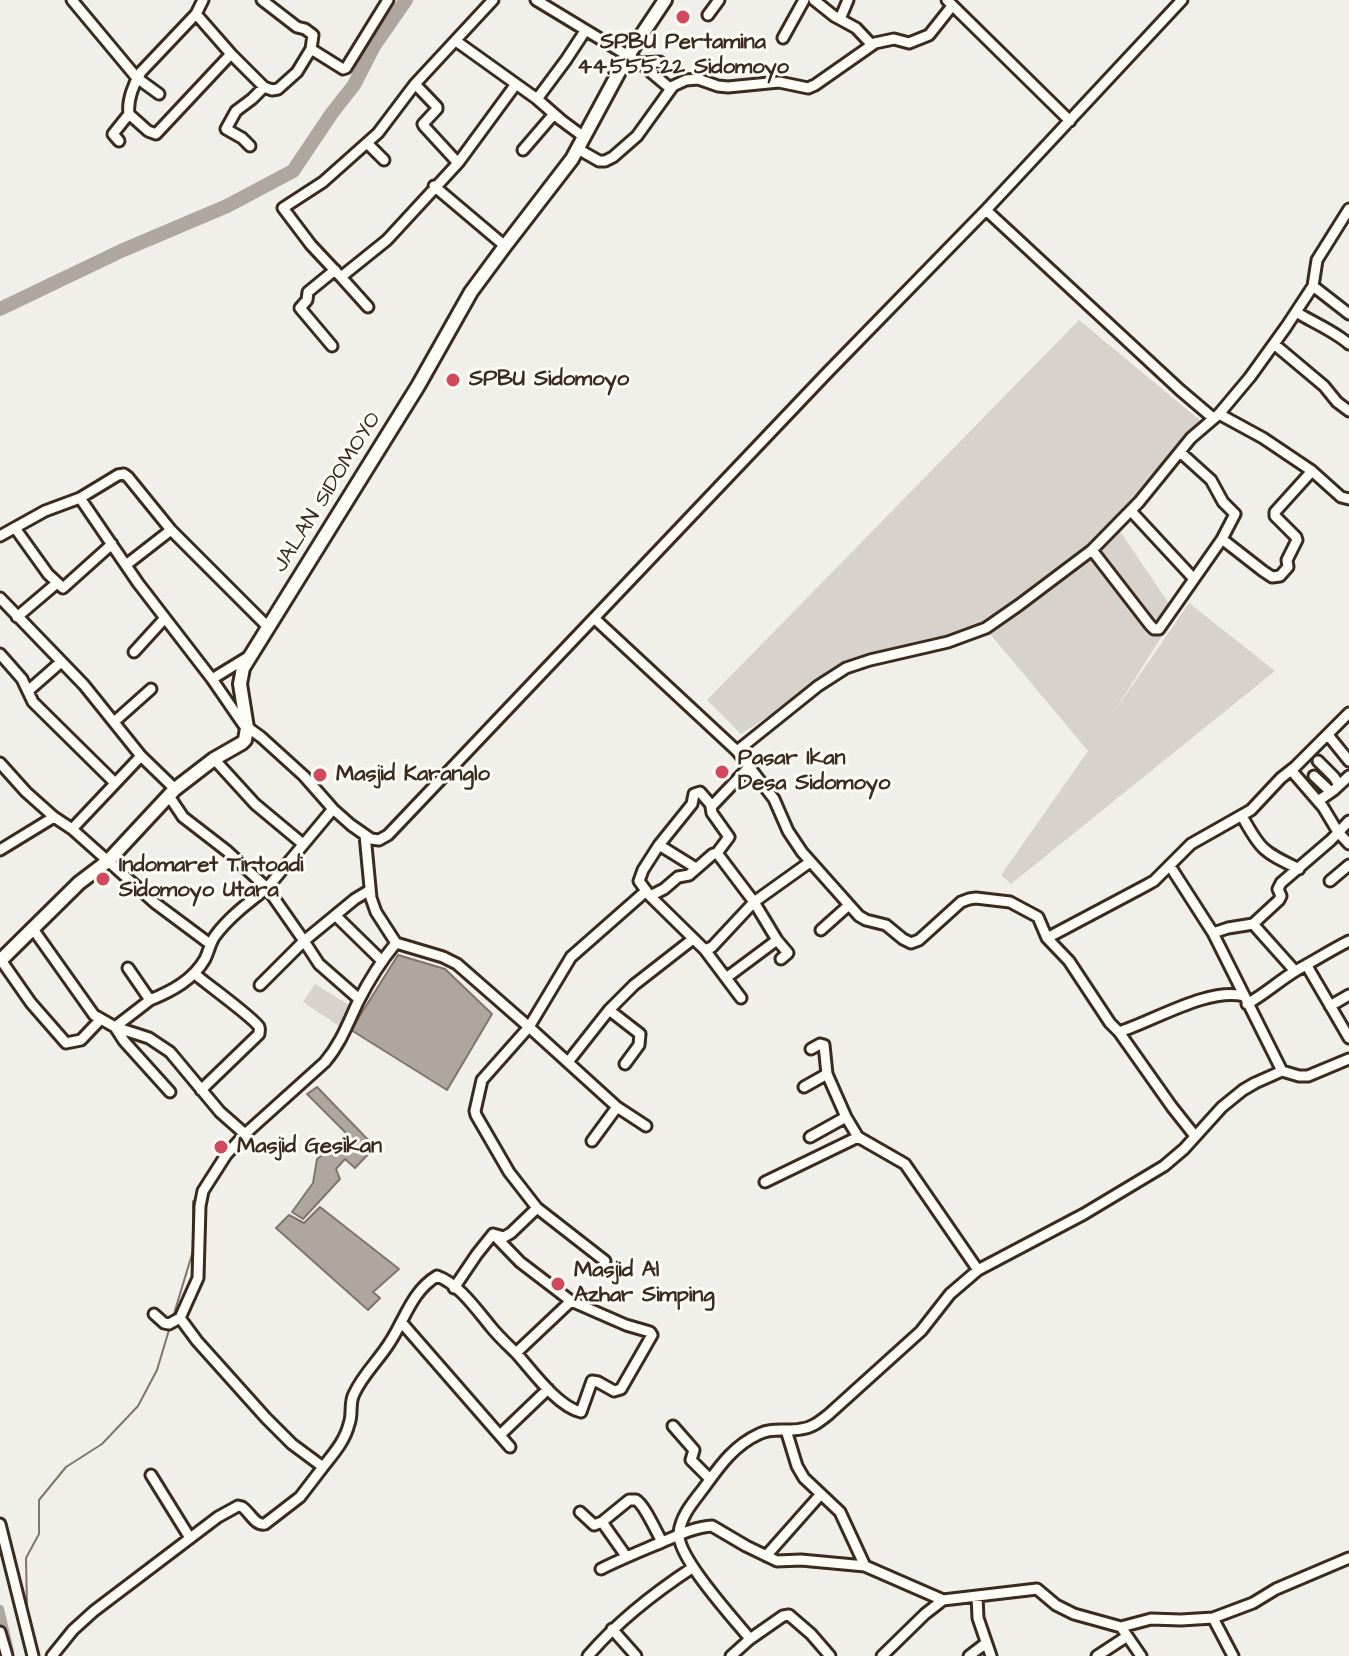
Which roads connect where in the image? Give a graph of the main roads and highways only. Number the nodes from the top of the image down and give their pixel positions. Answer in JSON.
{"nodes":[{"id":1,"x":665,"y":0,"type":"edge"},
{"id":2,"x":2,"y":955,"type":"edge"}],
"edges":[{"from":1,"to":2,"type":"main road","name":"JALAN SIDOMOYO"}]}
